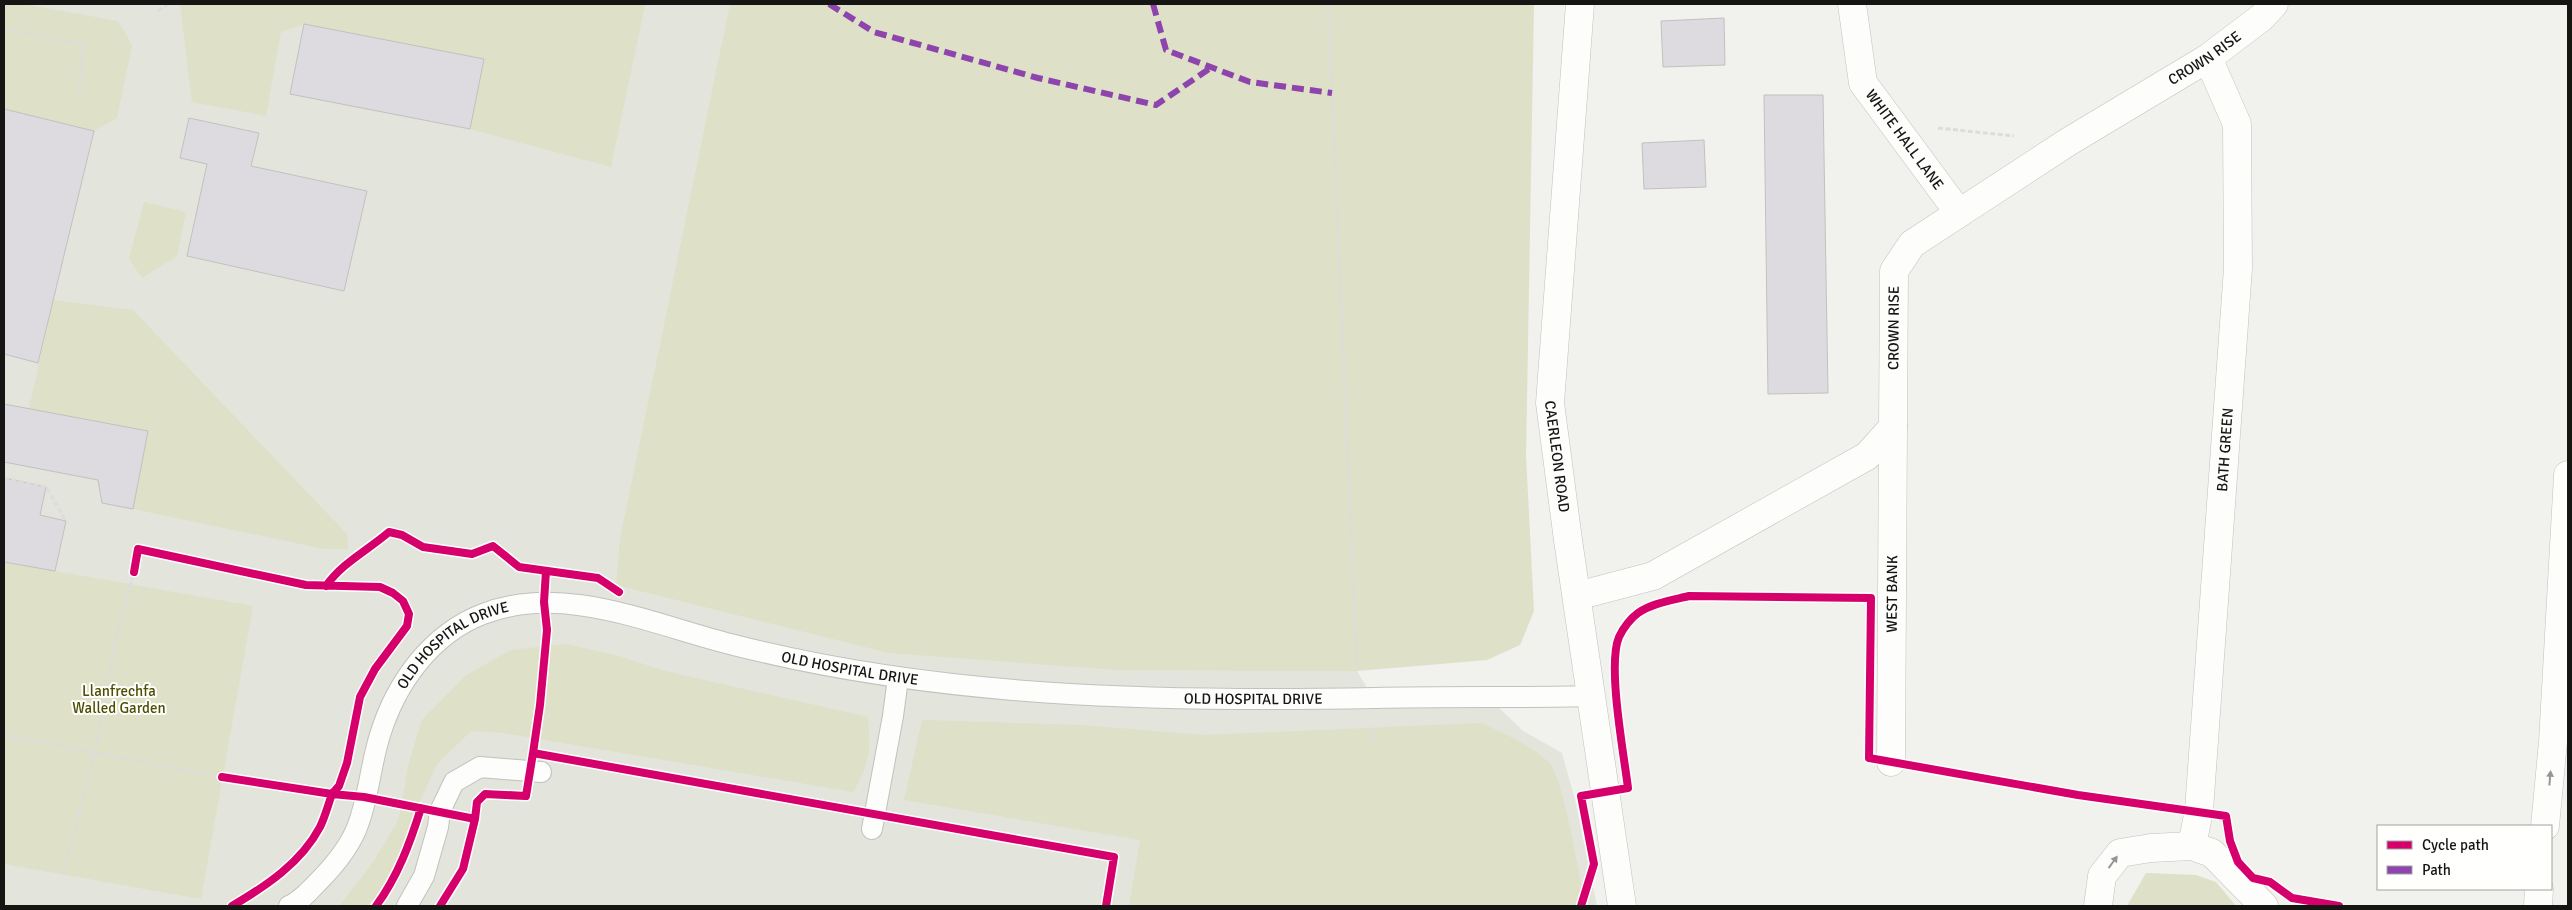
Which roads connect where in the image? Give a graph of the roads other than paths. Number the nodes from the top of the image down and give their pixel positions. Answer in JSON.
{"nodes":[{"id":1,"x":1580,"y":4,"type":"edge"},
{"id":2,"x":1852,"y":4,"type":"edge"},
{"id":3,"x":2274,"y":4,"type":"edge"},
{"id":4,"x":2208,"y":58,"type":"junction"},
{"id":5,"x":1959,"y":212,"type":"junction"},
{"id":6,"x":1893,"y":427,"type":"junction"},
{"id":7,"x":2568,"y":475,"type":"edge"},
{"id":8,"x":1577,"y":596,"type":"junction"},
{"id":9,"x":898,"y":678,"type":"junction"},
{"id":10,"x":1591,"y":696,"type":"junction"},
{"id":11,"x":1891,"y":762,"type":"dead end"},
{"id":12,"x":541,"y":772,"type":"dead end"},
{"id":13,"x":2545,"y":825,"type":"edge"},
{"id":14,"x":872,"y":829,"type":"dead end"},
{"id":15,"x":2192,"y":846,"type":"junction"},
{"id":16,"x":2539,"y":890,"type":"edge"},
{"id":17,"x":289,"y":906,"type":"edge"},
{"id":18,"x":407,"y":906,"type":"edge"},
{"id":19,"x":1622,"y":906,"type":"edge"},
{"id":20,"x":2098,"y":906,"type":"edge"},
{"id":21,"x":2264,"y":906,"type":"edge"},
{"id":22,"x":2538,"y":906,"type":"edge"}],
"edges":[{"from":1,"to":8,"type":"main road","name":"CAERLEON ROAD"},
{"from":2,"to":5,"type":"main road","name":"WHITE HALL LANE"},
{"from":3,"to":4,"type":"main road","name":"CROWN RISE"},
{"from":4,"to":5,"type":"main road","name":"CROWN RISE"},
{"from":4,"to":15,"type":"main road","name":"BATH GREEN"},
{"from":5,"to":6,"type":"main road","name":"CROWN RISE"},
{"from":6,"to":8,"type":"main road"},
{"from":6,"to":11,"type":"main road","name":"WEST BANK"},
{"from":13,"to":7,"type":"main road","one_way":true},
{"from":8,"to":10,"type":"main road","name":"CAERLEON ROAD"},
{"from":9,"to":10,"type":"lane","name":"OLD HOSPITAL DRIVE"},
{"from":9,"to":14,"type":"lane"},
{"from":9,"to":17,"type":"lane","name":"OLD HOSPITAL DRIVE"},
{"from":10,"to":19,"type":"main road","name":"CAERLEON ROAD"},
{"from":12,"to":18,"type":"lane"},
{"from":20,"to":15,"type":"main road","one_way":true},
{"from":15,"to":21,"type":"main road"},
{"from":16,"to":22,"type":"main road"}]}
